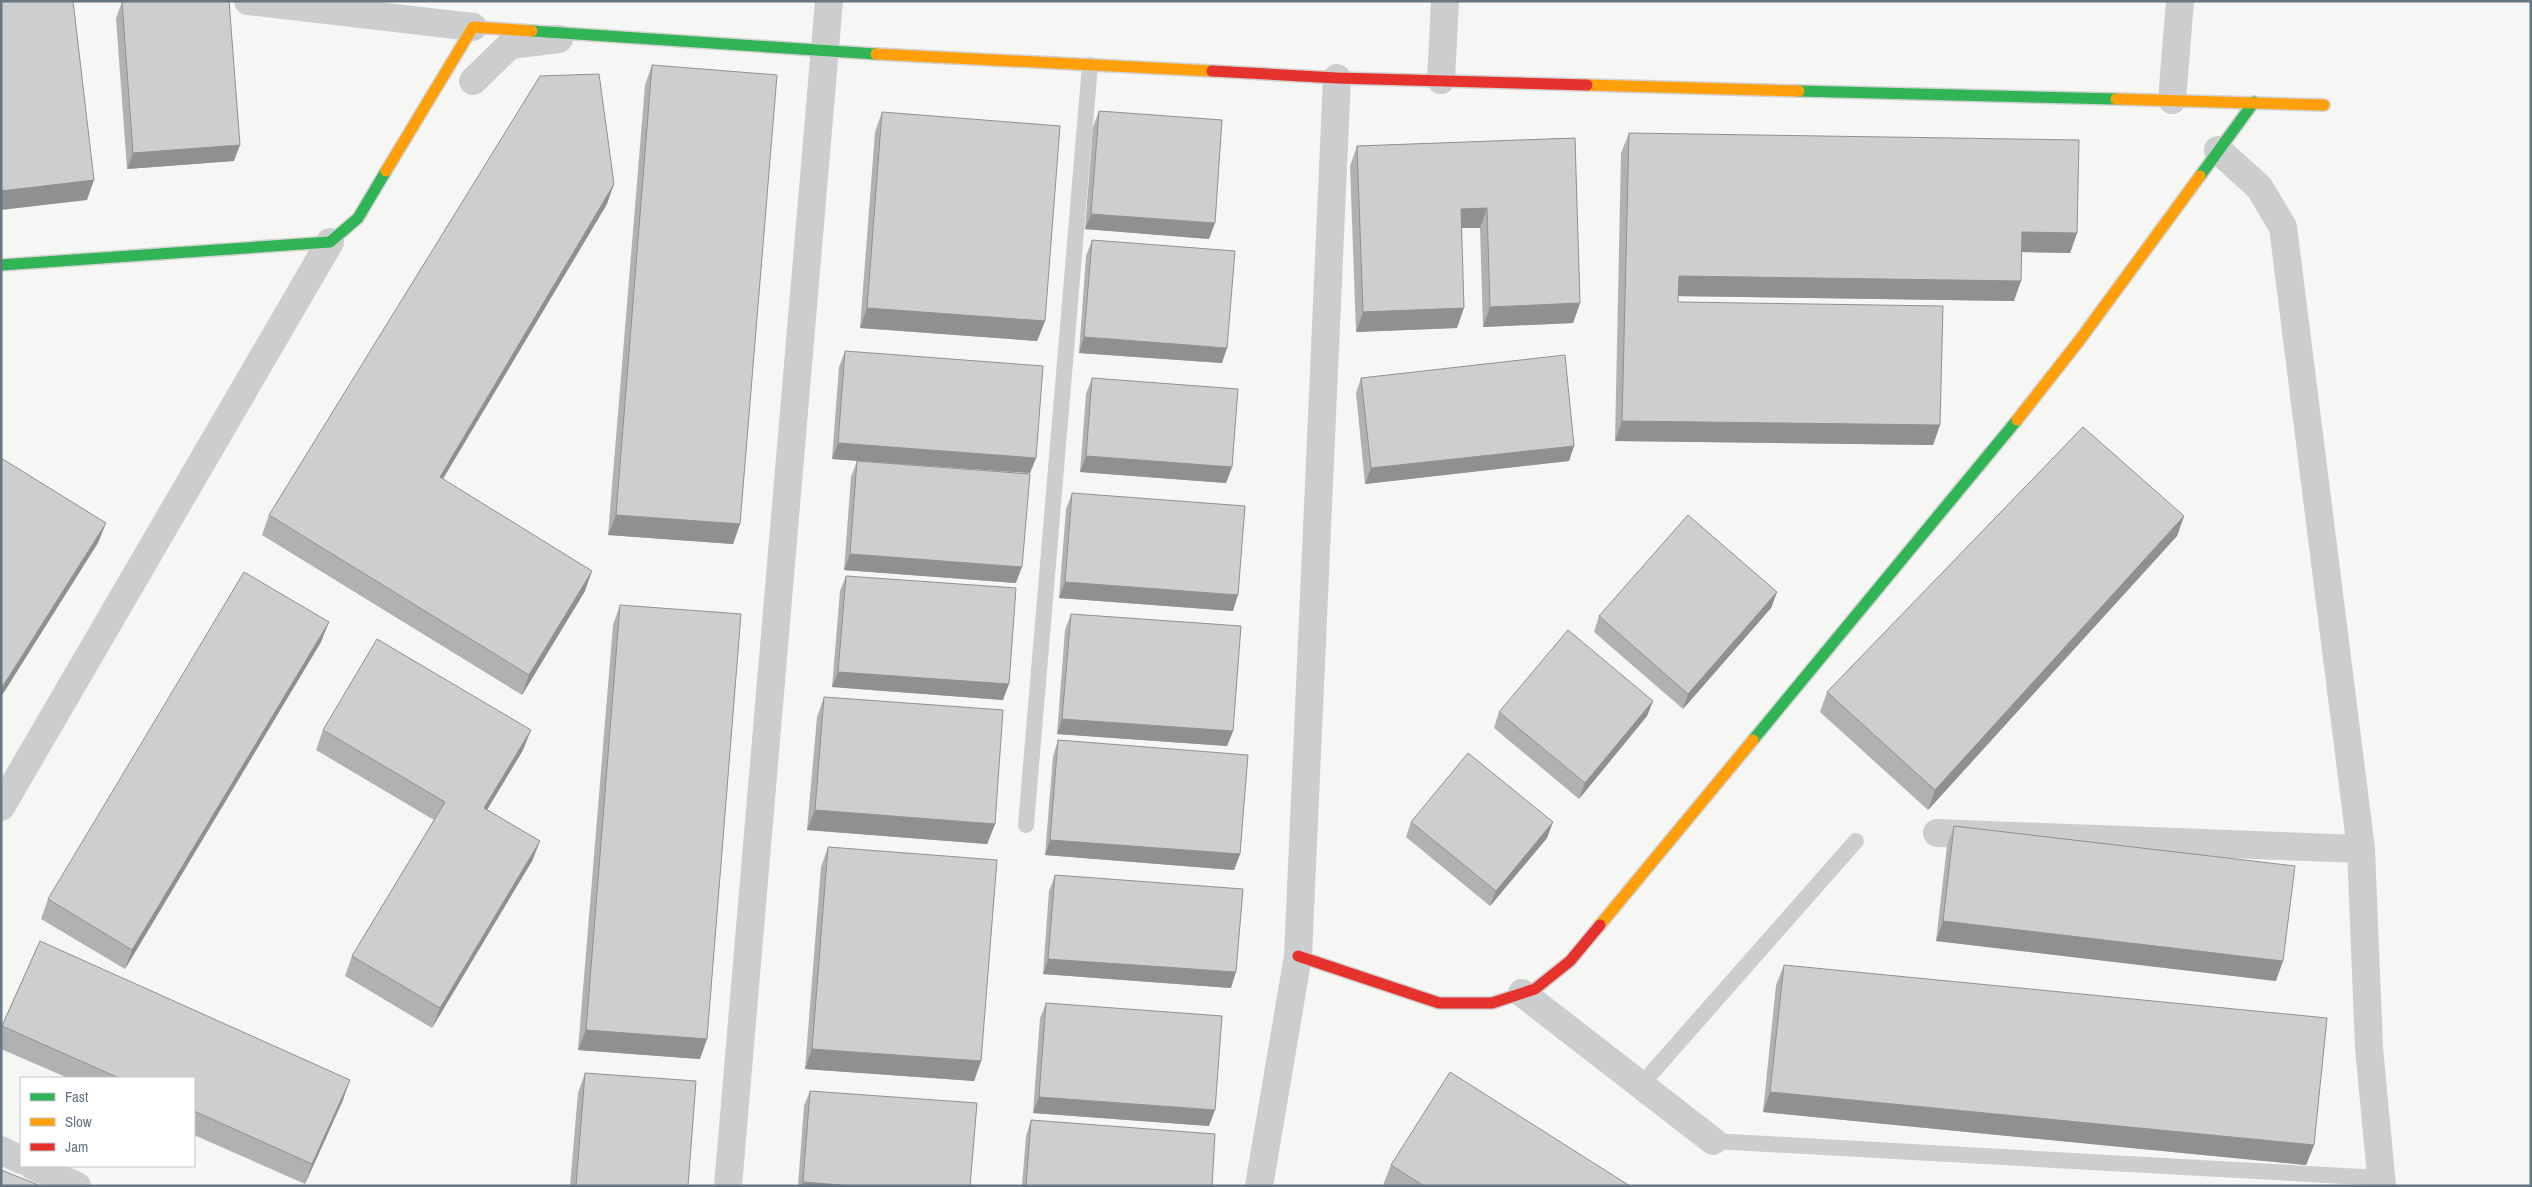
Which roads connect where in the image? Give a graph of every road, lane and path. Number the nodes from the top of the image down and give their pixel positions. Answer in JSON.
{"nodes":[{"id":1,"x":248,"y":1,"type":"edge"},
{"id":2,"x":829,"y":1,"type":"edge"},
{"id":3,"x":1444,"y":1,"type":"edge"},
{"id":4,"x":2180,"y":1,"type":"edge"},
{"id":5,"x":473,"y":27,"type":"junction"},
{"id":6,"x":587,"y":36,"type":"junction"},
{"id":7,"x":825,"y":51,"type":"junction"},
{"id":8,"x":1090,"y":65,"type":"junction"},
{"id":9,"x":1337,"y":78,"type":"junction"},
{"id":10,"x":1441,"y":80,"type":"junction"},
{"id":11,"x":473,"y":81,"type":"dead end"},
{"id":12,"x":2172,"y":100,"type":"junction"},
{"id":13,"x":2254,"y":102,"type":"junction"},
{"id":14,"x":2324,"y":105,"type":"dead end"},
{"id":15,"x":2218,"y":150,"type":"junction"},
{"id":16,"x":330,"y":242,"type":"junction"},
{"id":17,"x":1,"y":265,"type":"edge"},
{"id":18,"x":1,"y":807,"type":"edge"},
{"id":19,"x":1026,"y":825,"type":"dead end"},
{"id":20,"x":1937,"y":833,"type":"dead end"},
{"id":21,"x":1856,"y":841,"type":"dead end"},
{"id":22,"x":2361,"y":849,"type":"junction"},
{"id":23,"x":1298,"y":956,"type":"junction"},
{"id":24,"x":1522,"y":993,"type":"junction"},
{"id":25,"x":1641,"y":1086,"type":"junction"},
{"id":26,"x":1713,"y":1141,"type":"joint"},
{"id":27,"x":1,"y":1150,"type":"edge"},
{"id":28,"x":20,"y":1160,"type":"edge"},
{"id":29,"x":35,"y":1167,"type":"edge"},
{"id":30,"x":2381,"y":1182,"type":"edge"},
{"id":31,"x":77,"y":1186,"type":"edge"},
{"id":32,"x":728,"y":1186,"type":"edge"},
{"id":33,"x":1258,"y":1186,"type":"edge"}],
"edges":[{"from":1,"to":5,"type":"street"},
{"from":2,"to":7,"type":"street"},
{"from":3,"to":10,"type":"street"},
{"from":4,"to":12,"type":"street"},
{"from":5,"to":6,"type":"street"},
{"from":5,"to":16,"type":"street"},
{"from":6,"to":7,"type":"street"},
{"from":6,"to":11,"type":"street"},
{"from":7,"to":8,"type":"street"},
{"from":7,"to":32,"type":"street"},
{"from":8,"to":9,"type":"street"},
{"from":8,"to":19,"type":"lane"},
{"from":9,"to":10,"type":"street"},
{"from":9,"to":23,"type":"street"},
{"from":10,"to":12,"type":"street"},
{"from":12,"to":13,"type":"street"},
{"from":13,"to":14,"type":"street"},
{"from":13,"to":15,"type":"street"},
{"from":15,"to":22,"type":"street"},
{"from":15,"to":24,"type":"street"},
{"from":16,"to":17,"type":"street"},
{"from":16,"to":18,"type":"street"},
{"from":20,"to":22,"type":"street"},
{"from":21,"to":25,"type":"lane"},
{"from":22,"to":30,"type":"street"},
{"from":23,"to":24,"type":"street"},
{"from":23,"to":33,"type":"street"},
{"from":24,"to":25,"type":"street"},
{"from":25,"to":26,"type":"street"},
{"from":26,"to":30,"type":"lane"},
{"from":27,"to":28,"type":"street"},
{"from":29,"to":31,"type":"street"}]}
